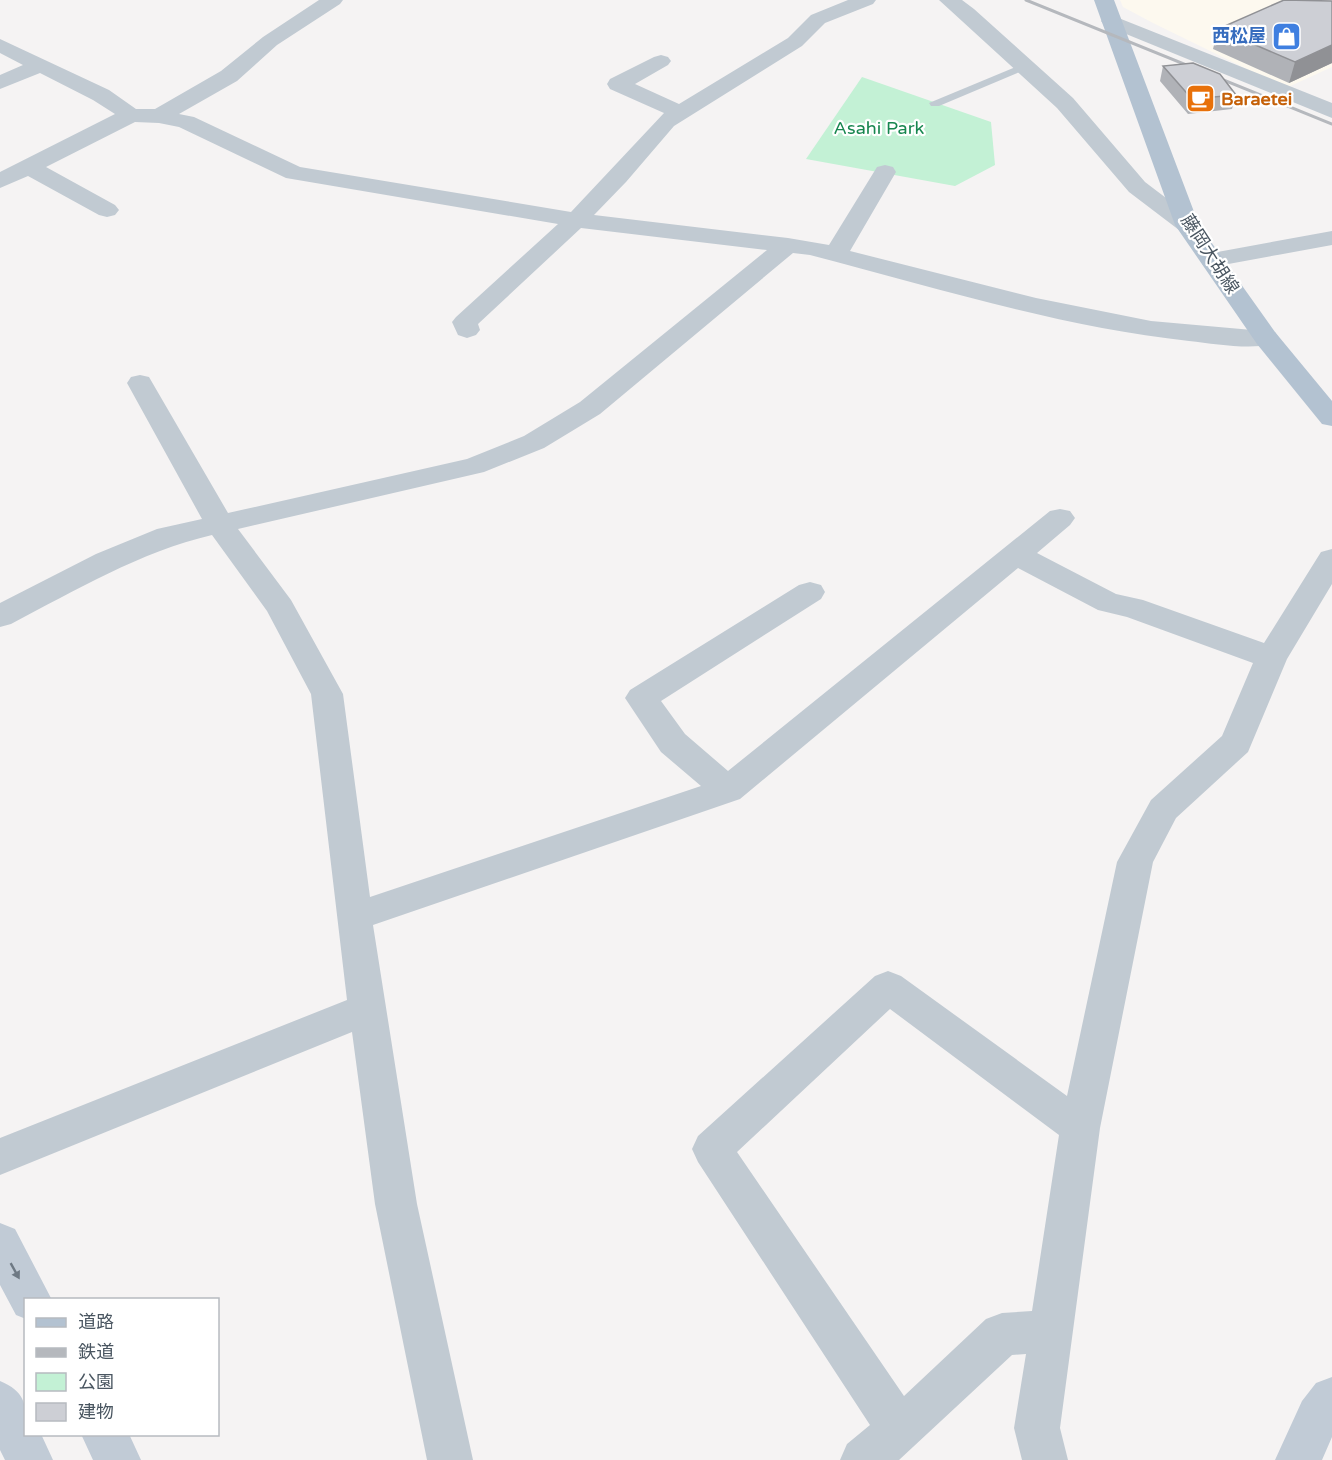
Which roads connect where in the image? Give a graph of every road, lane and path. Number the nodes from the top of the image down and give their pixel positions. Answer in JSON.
{"nodes":[{"id":1,"x":866,"y":0,"type":"edge"},
{"id":2,"x":950,"y":0,"type":"edge"},
{"id":3,"x":317,"y":3,"type":"edge"},
{"id":4,"x":1108,"y":10,"type":"edge"},
{"id":5,"x":0,"y":45,"type":"edge"},
{"id":6,"x":661,"y":61,"type":"dead end"},
{"id":7,"x":38,"y":66,"type":"junction"},
{"id":8,"x":1025,"y":66,"type":"junction"},
{"id":9,"x":0,"y":83,"type":"edge"},
{"id":10,"x":935,"y":103,"type":"dead end"},
{"id":11,"x":1332,"y":111,"type":"edge"},
{"id":12,"x":679,"y":112,"type":"junction"},
{"id":13,"x":131,"y":115,"type":"junction"},
{"id":14,"x":159,"y":116,"type":"junction"},
{"id":15,"x":27,"y":166,"type":"junction"},
{"id":16,"x":885,"y":172,"type":"dead end"},
{"id":17,"x":0,"y":181,"type":"edge"},
{"id":18,"x":107,"y":210,"type":"dead end"},
{"id":19,"x":576,"y":220,"type":"junction"},
{"id":20,"x":1187,"y":225,"type":"junction"},
{"id":21,"x":1332,"y":238,"type":"edge"},
{"id":22,"x":788,"y":244,"type":"junction"},
{"id":23,"x":836,"y":254,"type":"junction"},
{"id":24,"x":1212,"y":260,"type":"junction"},
{"id":25,"x":466,"y":330,"type":"dead end"},
{"id":26,"x":1266,"y":338,"type":"junction"},
{"id":27,"x":140,"y":383,"type":"dead end"},
{"id":28,"x":1332,"y":418,"type":"edge"},
{"id":29,"x":1060,"y":518,"type":"dead end"},
{"id":30,"x":220,"y":525,"type":"junction"},
{"id":31,"x":1017,"y":555,"type":"junction"},
{"id":32,"x":1332,"y":559,"type":"edge"},
{"id":33,"x":810,"y":592,"type":"dead end"},
{"id":34,"x":0,"y":616,"type":"edge"},
{"id":35,"x":1270,"y":658,"type":"junction"},
{"id":36,"x":728,"y":790,"type":"junction"},
{"id":37,"x":354,"y":917,"type":"junction"},
{"id":38,"x":368,"y":1008,"type":"junction"},
{"id":39,"x":1080,"y":1128,"type":"junction"},
{"id":40,"x":0,"y":1157,"type":"edge"},
{"id":41,"x":0,"y":1243,"type":"edge"},
{"id":42,"x":30,"y":1298,"type":"edge"},
{"id":43,"x":1051,"y":1331,"type":"junction"},
{"id":44,"x":1332,"y":1399,"type":"edge"},
{"id":45,"x":0,"y":1404,"type":"edge"},
{"id":46,"x":900,"y":1430,"type":"junction"},
{"id":47,"x":105,"y":1436,"type":"edge"},
{"id":48,"x":30,"y":1460,"type":"edge"},
{"id":49,"x":118,"y":1460,"type":"edge"},
{"id":50,"x":450,"y":1460,"type":"edge"},
{"id":51,"x":863,"y":1460,"type":"edge"},
{"id":52,"x":1045,"y":1460,"type":"edge"},
{"id":53,"x":1298,"y":1460,"type":"edge"}],
"edges":[{"from":1,"to":12,"type":"street"},
{"from":2,"to":8,"type":"street"},
{"from":3,"to":14,"type":"street"},
{"from":4,"to":11,"type":"street"},
{"from":4,"to":20,"type":"main road","name":"藤岡大胡線"},
{"from":5,"to":7,"type":"street"},
{"from":6,"to":12,"type":"street"},
{"from":7,"to":9,"type":"street"},
{"from":7,"to":13,"type":"street"},
{"from":8,"to":10,"type":"lane"},
{"from":8,"to":20,"type":"street"},
{"from":12,"to":19,"type":"street"},
{"from":13,"to":14,"type":"street"},
{"from":13,"to":15,"type":"street"},
{"from":14,"to":19,"type":"street"},
{"from":15,"to":17,"type":"street"},
{"from":15,"to":18,"type":"street"},
{"from":16,"to":23,"type":"street"},
{"from":19,"to":22,"type":"street"},
{"from":19,"to":25,"type":"street"},
{"from":20,"to":24,"type":"main road","name":"藤岡大胡線"},
{"from":21,"to":24,"type":"street"},
{"from":22,"to":23,"type":"street"},
{"from":22,"to":30,"type":"street"},
{"from":23,"to":26,"type":"street"},
{"from":24,"to":26,"type":"main road","name":"藤岡大胡線"},
{"from":26,"to":28,"type":"main road","name":"藤岡大胡線"},
{"from":27,"to":30,"type":"street"},
{"from":29,"to":31,"type":"street"},
{"from":30,"to":34,"type":"street"},
{"from":30,"to":37,"type":"street"},
{"from":31,"to":35,"type":"street"},
{"from":31,"to":36,"type":"street"},
{"from":32,"to":35,"type":"street"},
{"from":33,"to":36,"type":"street"},
{"from":35,"to":39,"type":"street"},
{"from":36,"to":37,"type":"street"},
{"from":37,"to":38,"type":"street"},
{"from":38,"to":40,"type":"street"},
{"from":38,"to":50,"type":"street"},
{"from":39,"to":43,"type":"street"},
{"from":39,"to":46,"type":"street"},
{"from":41,"to":42,"type":"street","one_way":true},
{"from":43,"to":46,"type":"street"},
{"from":43,"to":52,"type":"street"},
{"from":44,"to":53,"type":"street"},
{"from":45,"to":48,"type":"street"},
{"from":46,"to":51,"type":"street"},
{"from":47,"to":49,"type":"street"}]}
